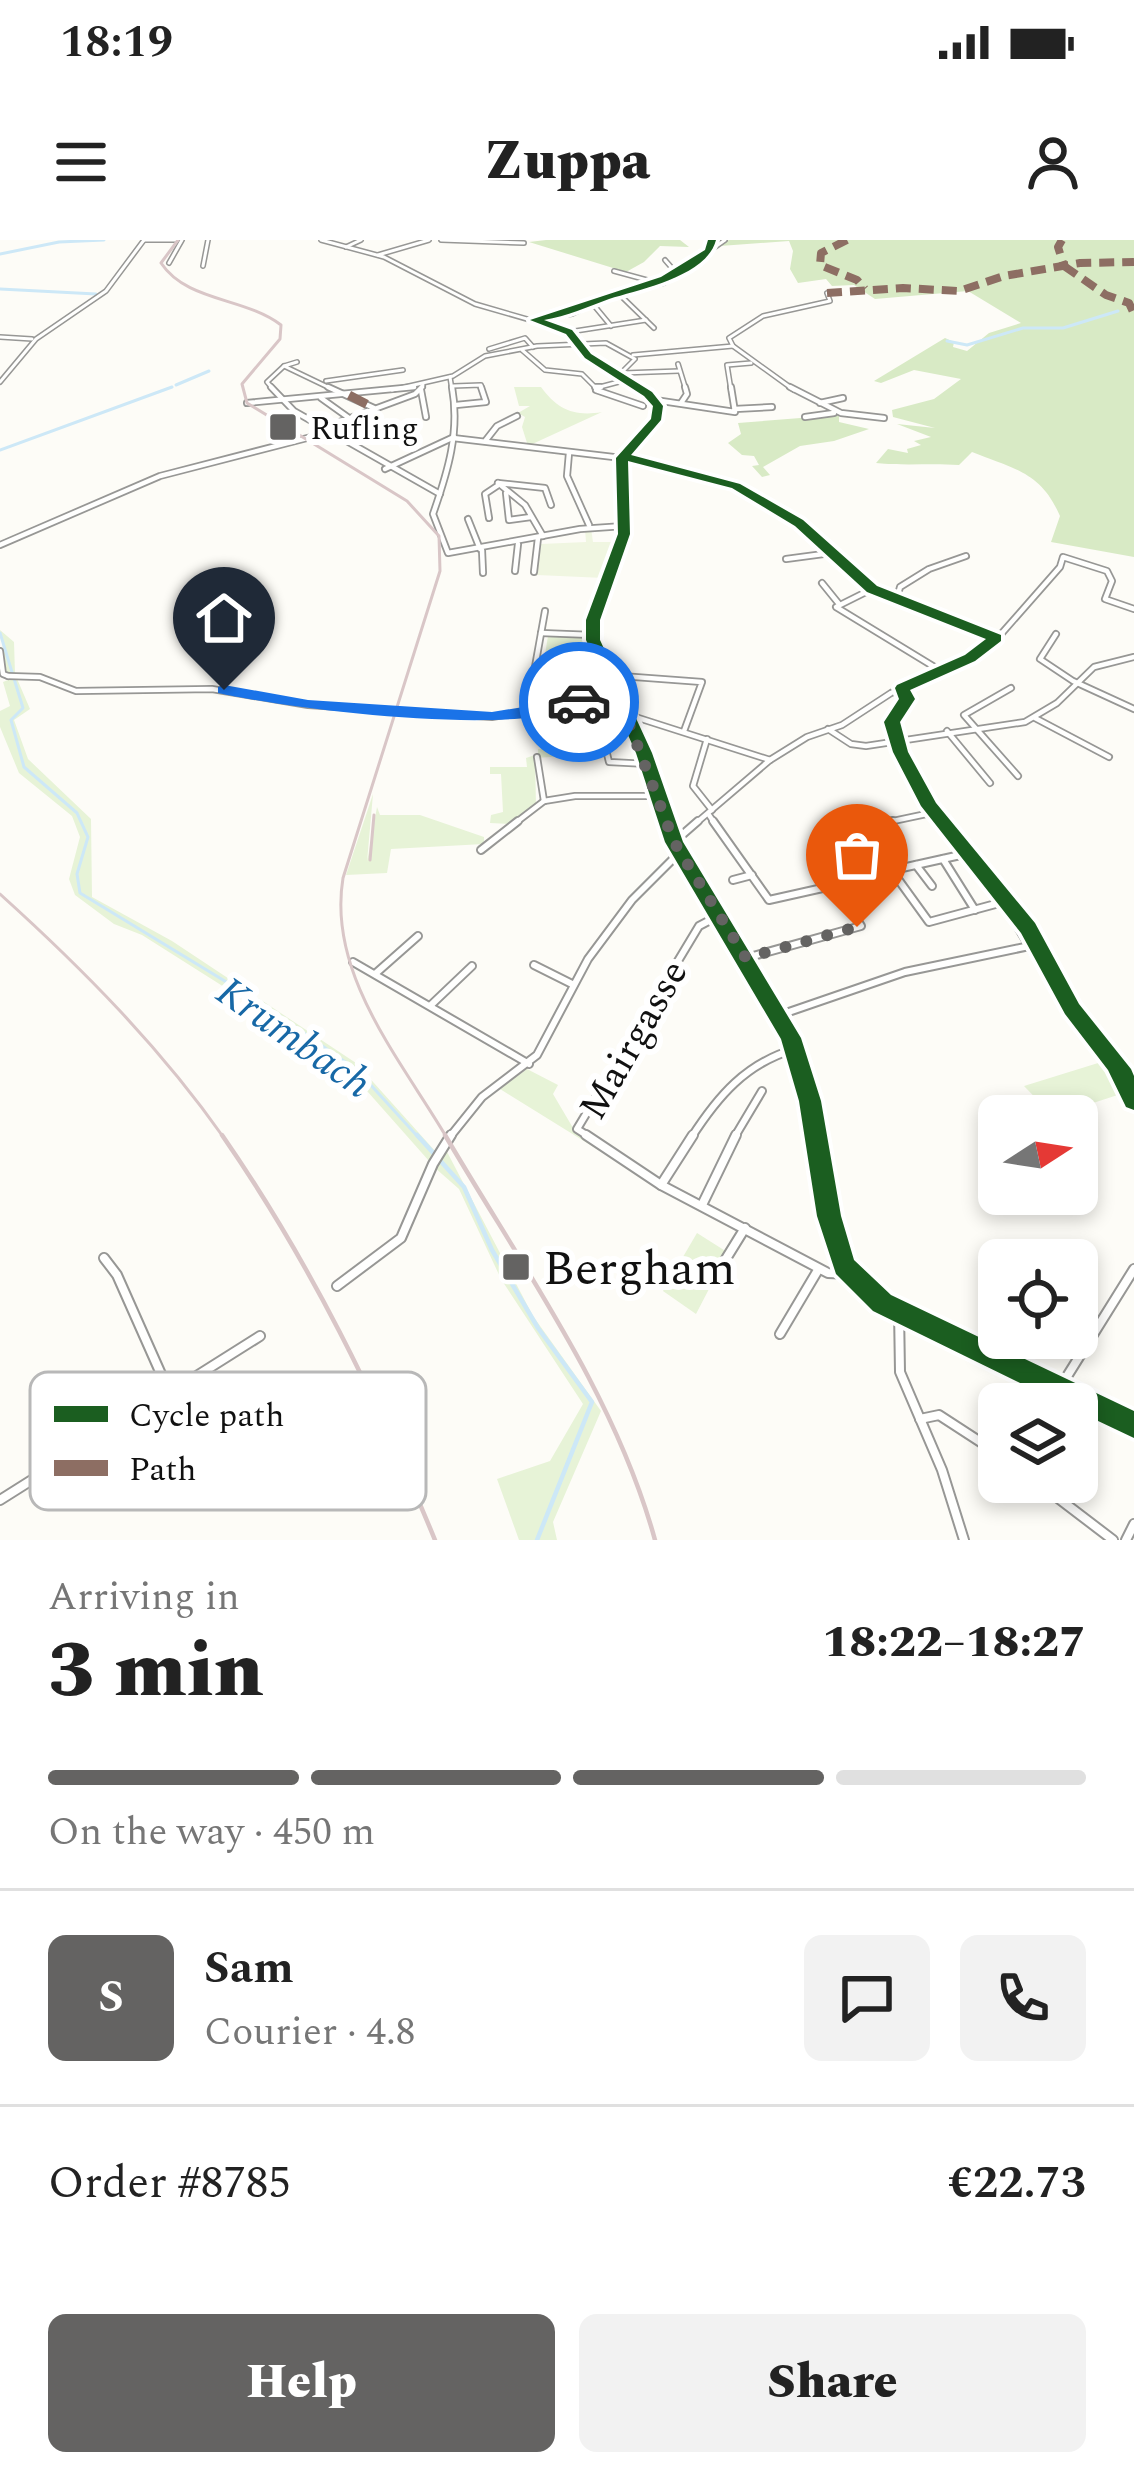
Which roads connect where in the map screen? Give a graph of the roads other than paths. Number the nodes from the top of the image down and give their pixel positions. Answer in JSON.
{"nodes":[{"id":1,"x":144,"y":240,"type":"edge"},
{"id":2,"x":160,"y":240,"type":"edge"},
{"id":3,"x":180,"y":240,"type":"edge"},
{"id":4,"x":208,"y":240,"type":"edge"},
{"id":5,"x":321,"y":240,"type":"edge"},
{"id":6,"x":344,"y":240,"type":"edge"},
{"id":7,"x":362,"y":240,"type":"edge"},
{"id":8,"x":712,"y":240,"type":"edge"},
{"id":9,"x":725,"y":240,"type":"edge"},
{"id":10,"x":427,"y":241,"type":"edge"},
{"id":11,"x":467,"y":241,"type":"edge"},
{"id":12,"x":510,"y":241,"type":"edge"},
{"id":13,"x":440,"y":243,"type":"edge"},
{"id":14,"x":524,"y":243,"type":"edge"},
{"id":15,"x":333,"y":244,"type":"junction"},
{"id":16,"x":346,"y":247,"type":"junction"},
{"id":17,"x":404,"y":247,"type":"junction"},
{"id":18,"x":709,"y":251,"type":"junction"},
{"id":19,"x":390,"y":252,"type":"junction"},
{"id":20,"x":419,"y":252,"type":"dead end"},
{"id":21,"x":378,"y":255,"type":"junction"},
{"id":22,"x":404,"y":256,"type":"dead end"},
{"id":23,"x":665,"y":260,"type":"dead end"},
{"id":24,"x":169,"y":263,"type":"dead end"},
{"id":25,"x":203,"y":266,"type":"dead end"},
{"id":26,"x":614,"y":271,"type":"dead end"},
{"id":27,"x":679,"y":275,"type":"junction"},
{"id":28,"x":662,"y":284,"type":"junction"},
{"id":29,"x":619,"y":293,"type":"junction"},
{"id":30,"x":826,"y":293,"type":"dead end"},
{"id":31,"x":592,"y":303,"type":"junction"},
{"id":32,"x":564,"y":316,"type":"junction"},
{"id":33,"x":535,"y":320,"type":"junction"},
{"id":34,"x":646,"y":320,"type":"junction"},
{"id":35,"x":572,"y":324,"type":"dead end"},
{"id":36,"x":611,"y":326,"type":"junction"},
{"id":37,"x":654,"y":328,"type":"dead end"},
{"id":38,"x":568,"y":332,"type":"junction"},
{"id":39,"x":0,"y":337,"type":"edge"},
{"id":40,"x":36,"y":340,"type":"junction"},
{"id":41,"x":579,"y":344,"type":"junction"},
{"id":42,"x":734,"y":346,"type":"junction"},
{"id":43,"x":533,"y":347,"type":"junction"},
{"id":44,"x":489,"y":349,"type":"dead end"},
{"id":45,"x":522,"y":350,"type":"junction"},
{"id":46,"x":632,"y":355,"type":"junction"},
{"id":47,"x":297,"y":362,"type":"dead end"},
{"id":48,"x":756,"y":363,"type":"junction"},
{"id":49,"x":284,"y":366,"type":"junction"},
{"id":50,"x":403,"y":370,"type":"dead end"},
{"id":51,"x":619,"y":374,"type":"junction"},
{"id":52,"x":449,"y":377,"type":"junction"},
{"id":53,"x":626,"y":380,"type":"junction"},
{"id":54,"x":0,"y":382,"type":"edge"},
{"id":55,"x":323,"y":382,"type":"junction"},
{"id":56,"x":453,"y":386,"type":"junction"},
{"id":57,"x":422,"y":387,"type":"junction"},
{"id":58,"x":597,"y":390,"type":"junction"},
{"id":59,"x":349,"y":394,"type":"junction"},
{"id":60,"x":321,"y":398,"type":"junction"},
{"id":61,"x":843,"y":398,"type":"dead end"},
{"id":62,"x":284,"y":399,"type":"junction"},
{"id":63,"x":655,"y":400,"type":"junction"},
{"id":64,"x":681,"y":403,"type":"junction"},
{"id":65,"x":816,"y":403,"type":"junction"},
{"id":66,"x":248,"y":404,"type":"dead end"},
{"id":67,"x":456,"y":405,"type":"junction"},
{"id":68,"x":643,"y":406,"type":"dead end"},
{"id":69,"x":772,"y":407,"type":"dead end"},
{"id":70,"x":374,"y":408,"type":"junction"},
{"id":71,"x":735,"y":409,"type":"junction"},
{"id":72,"x":837,"y":411,"type":"junction"},
{"id":73,"x":517,"y":416,"type":"dead end"},
{"id":74,"x":426,"y":417,"type":"dead end"},
{"id":75,"x":805,"y":417,"type":"dead end"},
{"id":76,"x":349,"y":418,"type":"junction"},
{"id":77,"x":884,"y":418,"type":"dead end"},
{"id":78,"x":325,"y":430,"type":"junction"},
{"id":79,"x":453,"y":438,"type":"junction"},
{"id":80,"x":486,"y":440,"type":"junction"},
{"id":81,"x":569,"y":453,"type":"junction"},
{"id":82,"x":622,"y":458,"type":"junction"},
{"id":83,"x":388,"y":468,"type":"junction"},
{"id":84,"x":498,"y":484,"type":"junction"},
{"id":85,"x":440,"y":494,"type":"junction"},
{"id":86,"x":506,"y":494,"type":"junction"},
{"id":87,"x":551,"y":505,"type":"dead end"},
{"id":88,"x":531,"y":517,"type":"junction"},
{"id":89,"x":489,"y":518,"type":"dead end"},
{"id":90,"x":468,"y":519,"type":"dead end"},
{"id":91,"x":589,"y":525,"type":"junction"},
{"id":92,"x":624,"y":526,"type":"junction"},
{"id":93,"x":540,"y":538,"type":"junction"},
{"id":94,"x":818,"y":539,"type":"dead end"},
{"id":95,"x":518,"y":544,"type":"junction"},
{"id":96,"x":0,"y":545,"type":"edge"},
{"id":97,"x":481,"y":550,"type":"junction"},
{"id":98,"x":831,"y":553,"type":"junction"},
{"id":99,"x":966,"y":556,"type":"dead end"},
{"id":100,"x":786,"y":559,"type":"dead end"},
{"id":101,"x":514,"y":571,"type":"dead end"},
{"id":102,"x":534,"y":572,"type":"dead end"},
{"id":103,"x":483,"y":573,"type":"dead end"},
{"id":104,"x":822,"y":583,"type":"dead end"},
{"id":105,"x":872,"y":589,"type":"junction"},
{"id":106,"x":897,"y":598,"type":"junction"},
{"id":107,"x":839,"y":604,"type":"junction"},
{"id":108,"x":1134,"y":609,"type":"edge"},
{"id":109,"x":545,"y":611,"type":"dead end"},
{"id":110,"x":541,"y":633,"type":"junction"},
{"id":111,"x":1056,"y":634,"type":"dead end"},
{"id":112,"x":592,"y":635,"type":"junction"},
{"id":113,"x":996,"y":638,"type":"junction"},
{"id":114,"x":0,"y":651,"type":"edge"},
{"id":115,"x":1134,"y":657,"type":"edge"},
{"id":116,"x":941,"y":671,"type":"junction"},
{"id":117,"x":12,"y":676,"type":"junction"},
{"id":118,"x":608,"y":676,"type":"junction"},
{"id":119,"x":0,"y":682,"type":"edge"},
{"id":120,"x":1076,"y":682,"type":"junction"},
{"id":121,"x":902,"y":688,"type":"junction"},
{"id":122,"x":1011,"y":688,"type":"dead end"},
{"id":123,"x":594,"y":701,"type":"junction"},
{"id":124,"x":528,"y":706,"type":"dead end"},
{"id":125,"x":624,"y":709,"type":"junction"},
{"id":126,"x":1134,"y":709,"type":"edge"},
{"id":127,"x":1035,"y":718,"type":"junction"},
{"id":128,"x":971,"y":728,"type":"junction"},
{"id":129,"x":828,"y":729,"type":"junction"},
{"id":130,"x":684,"y":731,"type":"junction"},
{"id":131,"x":947,"y":731,"type":"junction"},
{"id":132,"x":707,"y":739,"type":"junction"},
{"id":133,"x":897,"y":741,"type":"junction"},
{"id":134,"x":537,"y":758,"type":"dead end"},
{"id":135,"x":1108,"y":758,"type":"dead end"},
{"id":136,"x":770,"y":760,"type":"junction"},
{"id":137,"x":648,"y":764,"type":"junction"},
{"id":138,"x":1018,"y":776,"type":"dead end"},
{"id":139,"x":990,"y":783,"type":"dead end"},
{"id":140,"x":657,"y":796,"type":"junction"},
{"id":141,"x":544,"y":801,"type":"junction"},
{"id":142,"x":712,"y":813,"type":"junction"},
{"id":143,"x":674,"y":842,"type":"junction"},
{"id":144,"x":481,"y":850,"type":"dead end"},
{"id":145,"x":680,"y":852,"type":"junction"},
{"id":146,"x":965,"y":854,"type":"junction"},
{"id":147,"x":943,"y":859,"type":"junction"},
{"id":148,"x":916,"y":865,"type":"junction"},
{"id":149,"x":891,"y":870,"type":"junction"},
{"id":150,"x":752,"y":875,"type":"junction"},
{"id":151,"x":733,"y":880,"type":"dead end"},
{"id":152,"x":836,"y":885,"type":"junction"},
{"id":153,"x":932,"y":886,"type":"dead end"},
{"id":154,"x":1004,"y":902,"type":"junction"},
{"id":155,"x":975,"y":910,"type":"junction"},
{"id":156,"x":720,"y":915,"type":"junction"},
{"id":157,"x":418,"y":936,"type":"dead end"},
{"id":158,"x":1034,"y":945,"type":"junction"},
{"id":159,"x":746,"y":958,"type":"junction"},
{"id":160,"x":353,"y":962,"type":"dead end"},
{"id":161,"x":535,"y":964,"type":"dead end"},
{"id":162,"x":472,"y":966,"type":"dead end"},
{"id":163,"x":375,"y":974,"type":"junction"},
{"id":164,"x":572,"y":984,"type":"junction"},
{"id":165,"x":1054,"y":987,"type":"dead end"},
{"id":166,"x":429,"y":1006,"type":"junction"},
{"id":167,"x":780,"y":1015,"type":"junction"},
{"id":168,"x":795,"y":1049,"type":"junction"},
{"id":169,"x":529,"y":1064,"type":"junction"},
{"id":170,"x":762,"y":1091,"type":"dead end"},
{"id":171,"x":661,"y":1185,"type":"junction"},
{"id":172,"x":702,"y":1204,"type":"junction"},
{"id":173,"x":745,"y":1228,"type":"junction"},
{"id":174,"x":104,"y":1258,"type":"dead end"},
{"id":175,"x":819,"y":1268,"type":"junction"},
{"id":176,"x":1134,"y":1269,"type":"edge"},
{"id":177,"x":850,"y":1274,"type":"junction"},
{"id":178,"x":711,"y":1283,"type":"dead end"},
{"id":179,"x":337,"y":1286,"type":"dead end"},
{"id":180,"x":899,"y":1311,"type":"junction"},
{"id":181,"x":780,"y":1334,"type":"dead end"},
{"id":182,"x":260,"y":1336,"type":"dead end"},
{"id":183,"x":160,"y":1372,"type":"edge"},
{"id":184,"x":202,"y":1372,"type":"edge"},
{"id":185,"x":1055,"y":1383,"type":"edge"},
{"id":186,"x":1063,"y":1383,"type":"edge"},
{"id":187,"x":1098,"y":1406,"type":"edge"},
{"id":188,"x":920,"y":1419,"type":"junction"},
{"id":189,"x":1134,"y":1425,"type":"edge"},
{"id":190,"x":978,"y":1440,"type":"edge"},
{"id":191,"x":30,"y":1481,"type":"edge"},
{"id":192,"x":0,"y":1500,"type":"edge"},
{"id":193,"x":1065,"y":1503,"type":"edge"},
{"id":194,"x":1134,"y":1524,"type":"edge"},
{"id":195,"x":964,"y":1540,"type":"edge"},
{"id":196,"x":1113,"y":1540,"type":"edge"},
{"id":197,"x":1126,"y":1540,"type":"edge"}],
"edges":[{"from":1,"to":2,"type":"street"},
{"from":1,"to":40,"type":"street"},
{"from":2,"to":3,"type":"street"},
{"from":3,"to":24,"type":"street"},
{"from":4,"to":25,"type":"street"},
{"from":5,"to":15,"type":"street"},
{"from":6,"to":15,"type":"street"},
{"from":7,"to":16,"type":"street"},
{"from":8,"to":18,"type":"street"},
{"from":9,"to":18,"type":"street"},
{"from":10,"to":13,"type":"street"},
{"from":10,"to":17,"type":"street"},
{"from":11,"to":12,"type":"street"},
{"from":11,"to":13,"type":"street"},
{"from":12,"to":14,"type":"street"},
{"from":15,"to":16,"type":"street"},
{"from":16,"to":21,"type":"street"},
{"from":17,"to":19,"type":"street"},
{"from":17,"to":20,"type":"street"},
{"from":18,"to":27,"type":"street"},
{"from":19,"to":21,"type":"street"},
{"from":19,"to":22,"type":"street"},
{"from":21,"to":33,"type":"street"},
{"from":23,"to":27,"type":"street"},
{"from":26,"to":28,"type":"street"},
{"from":27,"to":28,"type":"street"},
{"from":28,"to":29,"type":"street"},
{"from":29,"to":31,"type":"street"},
{"from":29,"to":34,"type":"street"},
{"from":30,"to":42,"type":"street"},
{"from":31,"to":32,"type":"street"},
{"from":31,"to":36,"type":"street"},
{"from":32,"to":33,"type":"street"},
{"from":32,"to":35,"type":"street"},
{"from":33,"to":38,"type":"street"},
{"from":34,"to":36,"type":"street"},
{"from":34,"to":37,"type":"street"},
{"from":36,"to":38,"type":"street"},
{"from":38,"to":41,"type":"street"},
{"from":39,"to":40,"type":"street"},
{"from":40,"to":54,"type":"street"},
{"from":41,"to":43,"type":"street"},
{"from":41,"to":46,"type":"street"},
{"from":41,"to":51,"type":"street"},
{"from":42,"to":46,"type":"street"},
{"from":42,"to":48,"type":"street"},
{"from":43,"to":44,"type":"street"},
{"from":43,"to":45,"type":"street"},
{"from":45,"to":52,"type":"street"},
{"from":45,"to":58,"type":"street"},
{"from":46,"to":51,"type":"street"},
{"from":47,"to":49,"type":"street"},
{"from":48,"to":65,"type":"street"},
{"from":48,"to":71,"type":"street"},
{"from":49,"to":55,"type":"street"},
{"from":49,"to":62,"type":"street"},
{"from":50,"to":55,"type":"street"},
{"from":51,"to":53,"type":"street"},
{"from":51,"to":64,"type":"street"},
{"from":52,"to":56,"type":"street"},
{"from":52,"to":57,"type":"street"},
{"from":53,"to":58,"type":"street"},
{"from":53,"to":63,"type":"street"},
{"from":55,"to":59,"type":"street"},
{"from":56,"to":67,"type":"street"},
{"from":56,"to":67,"type":"street"},
{"from":57,"to":59,"type":"street"},
{"from":57,"to":70,"type":"street"},
{"from":57,"to":74,"type":"street"},
{"from":58,"to":68,"type":"street"},
{"from":59,"to":60,"type":"street"},
{"from":59,"to":70,"type":"street"},
{"from":60,"to":62,"type":"street"},
{"from":60,"to":76,"type":"street"},
{"from":61,"to":65,"type":"street"},
{"from":62,"to":66,"type":"street"},
{"from":62,"to":78,"type":"street"},
{"from":63,"to":64,"type":"street"},
{"from":63,"to":82,"type":"street"},
{"from":64,"to":71,"type":"street"},
{"from":65,"to":72,"type":"street"},
{"from":67,"to":79,"type":"street"},
{"from":69,"to":71,"type":"street"},
{"from":70,"to":76,"type":"street"},
{"from":72,"to":75,"type":"street"},
{"from":72,"to":77,"type":"street"},
{"from":73,"to":80,"type":"street"},
{"from":76,"to":78,"type":"street"},
{"from":78,"to":83,"type":"street"},
{"from":78,"to":96,"type":"street"},
{"from":79,"to":80,"type":"street"},
{"from":79,"to":83,"type":"street"},
{"from":79,"to":85,"type":"street"},
{"from":80,"to":81,"type":"street"},
{"from":81,"to":82,"type":"street"},
{"from":81,"to":91,"type":"street"},
{"from":82,"to":92,"type":"street"},
{"from":83,"to":85,"type":"street"},
{"from":84,"to":86,"type":"street"},
{"from":84,"to":87,"type":"street"},
{"from":84,"to":89,"type":"street"},
{"from":85,"to":97,"type":"street"},
{"from":86,"to":88,"type":"street"},
{"from":86,"to":88,"type":"street"},
{"from":88,"to":93,"type":"street"},
{"from":90,"to":97,"type":"street"},
{"from":91,"to":92,"type":"street"},
{"from":91,"to":93,"type":"street"},
{"from":92,"to":112,"type":"street"},
{"from":93,"to":95,"type":"street"},
{"from":93,"to":102,"type":"street"},
{"from":94,"to":98,"type":"street"},
{"from":95,"to":97,"type":"street"},
{"from":95,"to":101,"type":"street"},
{"from":97,"to":103,"type":"street"},
{"from":98,"to":100,"type":"street"},
{"from":98,"to":105,"type":"street"},
{"from":99,"to":106,"type":"street"},
{"from":104,"to":107,"type":"street"},
{"from":105,"to":106,"type":"street"},
{"from":105,"to":107,"type":"street"},
{"from":106,"to":113,"type":"street"},
{"from":107,"to":116,"type":"street"},
{"from":108,"to":113,"type":"street"},
{"from":109,"to":110,"type":"street"},
{"from":110,"to":112,"type":"street"},
{"from":110,"to":124,"type":"street"},
{"from":111,"to":120,"type":"street"},
{"from":112,"to":118,"type":"street"},
{"from":113,"to":116,"type":"street"},
{"from":114,"to":117,"type":"street"},
{"from":115,"to":120,"type":"street"},
{"from":116,"to":121,"type":"street"},
{"from":117,"to":119,"type":"street"},
{"from":117,"to":123,"type":"street"},
{"from":118,"to":125,"type":"street"},
{"from":118,"to":130,"type":"street"},
{"from":120,"to":126,"type":"street"},
{"from":120,"to":127,"type":"street"},
{"from":121,"to":129,"type":"street"},
{"from":121,"to":133,"type":"street"},
{"from":122,"to":128,"type":"street"},
{"from":123,"to":125,"type":"street"},
{"from":123,"to":137,"type":"street"},
{"from":125,"to":130,"type":"street"},
{"from":125,"to":137,"type":"street"},
{"from":127,"to":128,"type":"street"},
{"from":127,"to":135,"type":"street"},
{"from":128,"to":131,"type":"street"},
{"from":128,"to":138,"type":"street"},
{"from":129,"to":133,"type":"street"},
{"from":129,"to":136,"type":"street"},
{"from":130,"to":132,"type":"street"},
{"from":131,"to":133,"type":"street"},
{"from":131,"to":139,"type":"street"},
{"from":132,"to":136,"type":"street"},
{"from":132,"to":142,"type":"street"},
{"from":134,"to":141,"type":"street"},
{"from":136,"to":142,"type":"street"},
{"from":137,"to":140,"type":"street"},
{"from":140,"to":141,"type":"street"},
{"from":140,"to":143,"type":"street"},
{"from":141,"to":144,"type":"street"},
{"from":142,"to":143,"type":"street"},
{"from":142,"to":150,"type":"street"},
{"from":143,"to":145,"type":"street"},
{"from":145,"to":156,"type":"street"},
{"from":145,"to":164,"type":"street"},
{"from":146,"to":147,"type":"street"},
{"from":146,"to":149,"type":"street"},
{"from":146,"to":154,"type":"street"},
{"from":147,"to":148,"type":"street"},
{"from":147,"to":155,"type":"street"},
{"from":148,"to":149,"type":"street"},
{"from":148,"to":153,"type":"street"},
{"from":149,"to":152,"type":"street"},
{"from":149,"to":155,"type":"street"},
{"from":150,"to":151,"type":"street"},
{"from":150,"to":152,"type":"street"},
{"from":152,"to":159,"type":"street"},
{"from":154,"to":155,"type":"street"},
{"from":154,"to":158,"type":"street"},
{"from":156,"to":159,"type":"street"},
{"from":156,"to":171,"type":"street","name":"Mairgasse"},
{"from":157,"to":163,"type":"street"},
{"from":158,"to":165,"type":"street"},
{"from":158,"to":167,"type":"street"},
{"from":159,"to":167,"type":"street"},
{"from":160,"to":163,"type":"street"},
{"from":161,"to":164,"type":"street"},
{"from":162,"to":166,"type":"street"},
{"from":163,"to":166,"type":"street"},
{"from":164,"to":169,"type":"street"},
{"from":166,"to":169,"type":"street"},
{"from":167,"to":168,"type":"street"},
{"from":168,"to":171,"type":"street"},
{"from":168,"to":177,"type":"street"},
{"from":169,"to":179,"type":"street"},
{"from":170,"to":172,"type":"street"},
{"from":171,"to":172,"type":"street","name":"Mairgasse"},
{"from":172,"to":173,"type":"street","name":"Mairgasse"},
{"from":173,"to":175,"type":"street","name":"Mairgasse"},
{"from":173,"to":178,"type":"street"},
{"from":174,"to":183,"type":"street"},
{"from":175,"to":177,"type":"street","name":"Mairgasse"},
{"from":175,"to":181,"type":"street"},
{"from":176,"to":186,"type":"street"},
{"from":177,"to":180,"type":"street"},
{"from":180,"to":185,"type":"street"},
{"from":180,"to":188,"type":"street"},
{"from":182,"to":184,"type":"street"},
{"from":187,"to":189,"type":"street"},
{"from":188,"to":190,"type":"street"},
{"from":188,"to":195,"type":"street"},
{"from":191,"to":192,"type":"street"},
{"from":193,"to":196,"type":"street"},
{"from":194,"to":197,"type":"street"}]}
